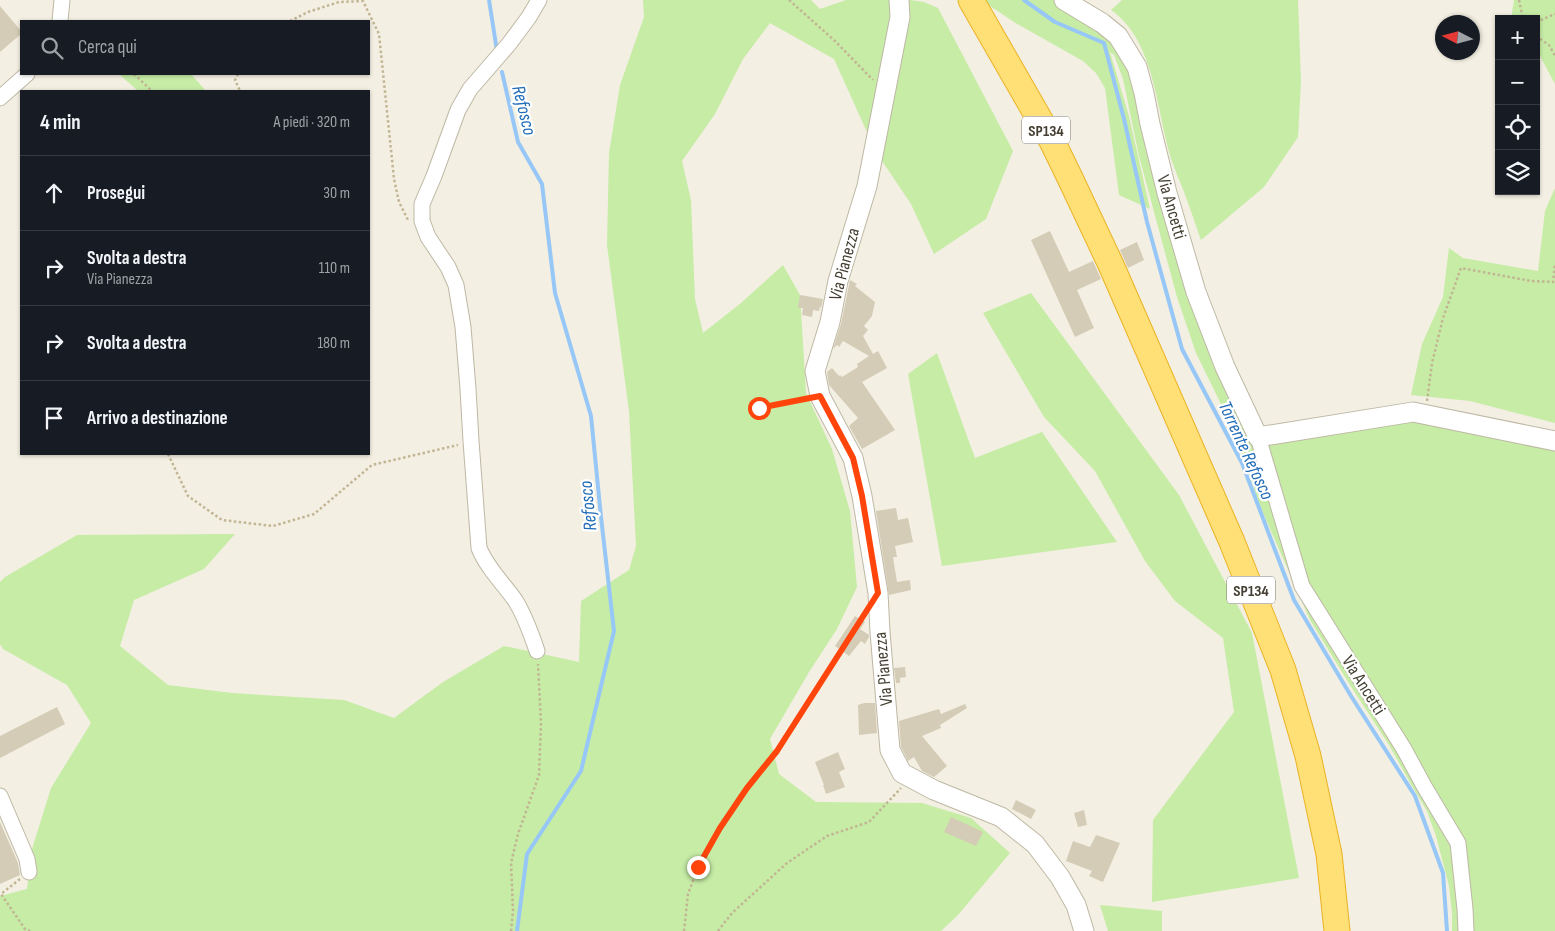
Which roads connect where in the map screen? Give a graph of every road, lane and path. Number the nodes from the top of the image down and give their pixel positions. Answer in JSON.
{"nodes":[{"id":1,"x":62,"y":0,"type":"edge"},
{"id":2,"x":539,"y":0,"type":"edge"},
{"id":3,"x":789,"y":0,"type":"edge"},
{"id":4,"x":899,"y":0,"type":"edge"},
{"id":5,"x":971,"y":0,"type":"edge"},
{"id":6,"x":1064,"y":0,"type":"edge"},
{"id":7,"x":1519,"y":0,"type":"edge"},
{"id":8,"x":1555,"y":14,"type":"edge"},
{"id":9,"x":1522,"y":15,"type":"edge"},
{"id":10,"x":60,"y":20,"type":"edge"},
{"id":11,"x":292,"y":20,"type":"edge"},
{"id":12,"x":1540,"y":20,"type":"edge"},
{"id":13,"x":1540,"y":39,"type":"edge"},
{"id":14,"x":1555,"y":56,"type":"edge"},
{"id":15,"x":27,"y":75,"type":"edge"},
{"id":16,"x":135,"y":75,"type":"edge"},
{"id":17,"x":238,"y":75,"type":"edge"},
{"id":18,"x":151,"y":90,"type":"edge"},
{"id":19,"x":240,"y":90,"type":"edge"},
{"id":20,"x":886,"y":93,"type":"junction"},
{"id":21,"x":0,"y":98,"type":"edge"},
{"id":22,"x":428,"y":237,"type":"junction"},
{"id":23,"x":1555,"y":263,"type":"edge"},
{"id":24,"x":820,"y":396,"type":"junction"},
{"id":25,"x":759,"y":408,"type":"dead end"},
{"id":26,"x":1425,"y":415,"type":"junction"},
{"id":27,"x":1258,"y":437,"type":"junction"},
{"id":28,"x":471,"y":441,"type":"junction"},
{"id":29,"x":1555,"y":441,"type":"edge"},
{"id":30,"x":168,"y":455,"type":"edge"},
{"id":31,"x":878,"y":593,"type":"junction"},
{"id":32,"x":537,"y":651,"type":"joint"},
{"id":33,"x":911,"y":778,"type":"junction"},
{"id":34,"x":0,"y":796,"type":"edge"},
{"id":35,"x":29,"y":872,"type":"joint"},
{"id":36,"x":30,"y":931,"type":"edge"},
{"id":37,"x":511,"y":931,"type":"edge"},
{"id":38,"x":684,"y":931,"type":"edge"},
{"id":39,"x":718,"y":931,"type":"edge"},
{"id":40,"x":1084,"y":931,"type":"edge"},
{"id":41,"x":1337,"y":931,"type":"edge"},
{"id":42,"x":1466,"y":931,"type":"edge"}],
"edges":[{"from":1,"to":10,"type":"street"},
{"from":2,"to":22,"type":"street"},
{"from":3,"to":20,"type":"path"},
{"from":4,"to":20,"type":"street","name":"Via Pianezza"},
{"from":5,"to":41,"type":"highway","number":"SP134"},
{"from":6,"to":27,"type":"street","name":"Via Ancetti"},
{"from":7,"to":9,"type":"path"},
{"from":8,"to":12,"type":"path"},
{"from":11,"to":22,"type":"path"},
{"from":13,"to":14,"type":"path"},
{"from":15,"to":21,"type":"street"},
{"from":16,"to":18,"type":"path"},
{"from":17,"to":19,"type":"path"},
{"from":20,"to":24,"type":"street","name":"Via Pianezza"},
{"from":22,"to":28,"type":"street"},
{"from":23,"to":26,"type":"path"},
{"from":24,"to":25,"type":"path"},
{"from":24,"to":31,"type":"street","name":"Via Pianezza"},
{"from":26,"to":27,"type":"street"},
{"from":26,"to":29,"type":"street"},
{"from":27,"to":42,"type":"street","name":"Via Ancetti"},
{"from":28,"to":30,"type":"path"},
{"from":28,"to":32,"type":"street"},
{"from":31,"to":33,"type":"street","name":"Via Pianezza"},
{"from":31,"to":38,"type":"path"},
{"from":32,"to":37,"type":"path"},
{"from":33,"to":39,"type":"path"},
{"from":33,"to":40,"type":"street","name":"Via Pianezza"},
{"from":34,"to":35,"type":"street"},
{"from":35,"to":36,"type":"path"}]}
